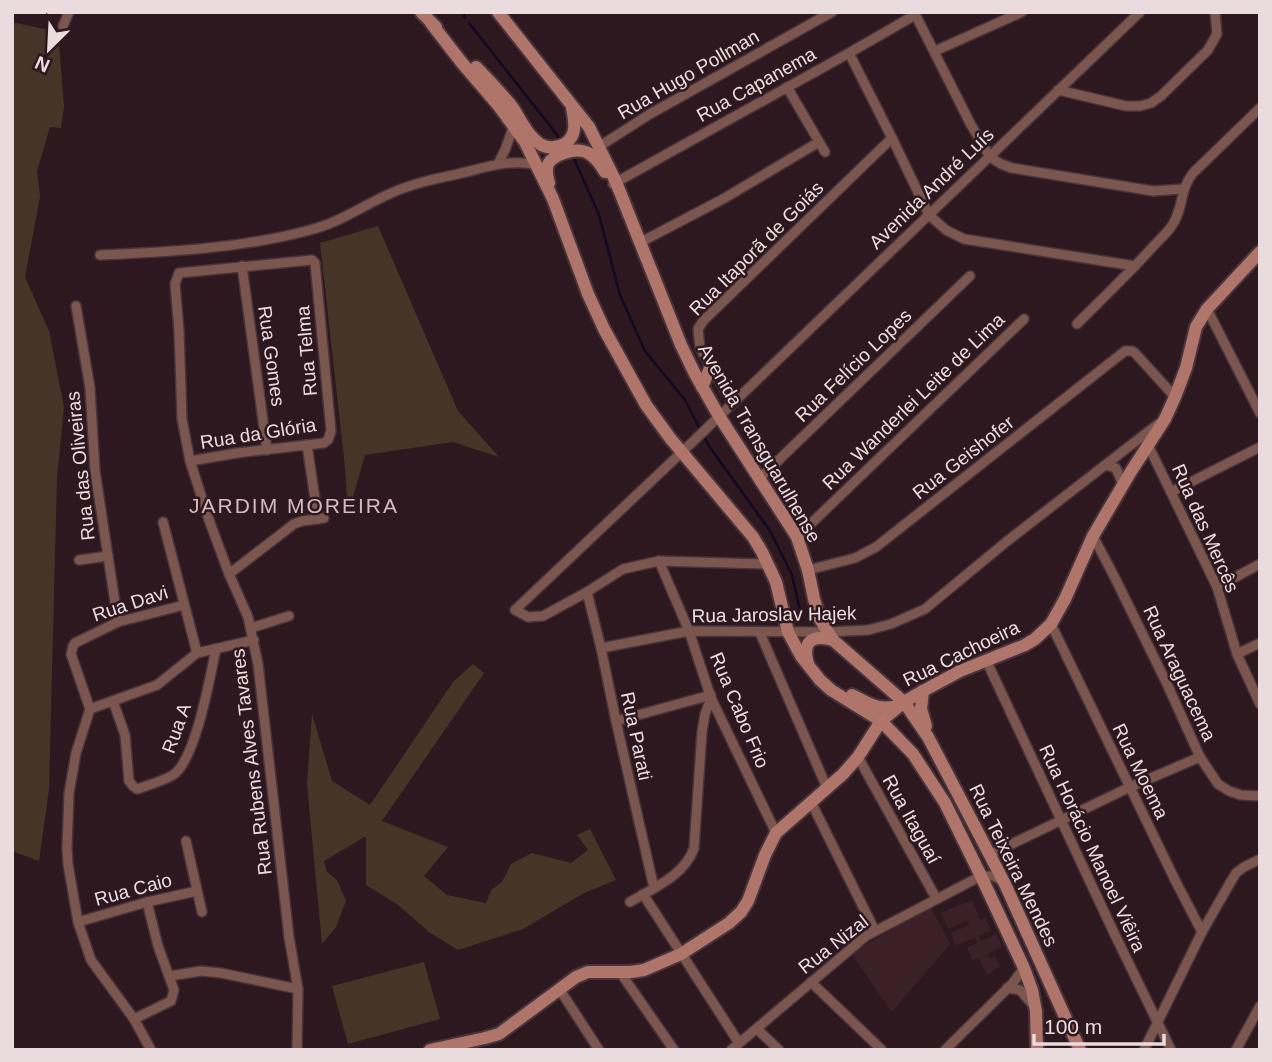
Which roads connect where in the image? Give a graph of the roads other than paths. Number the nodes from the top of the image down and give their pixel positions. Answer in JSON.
{"nodes":[{"id":1,"x":69,"y":12,"type":"edge"},
{"id":2,"x":421,"y":12,"type":"edge"},
{"id":3,"x":498,"y":12,"type":"edge"},
{"id":4,"x":832,"y":12,"type":"edge"},
{"id":5,"x":1022,"y":12,"type":"edge"},
{"id":6,"x":1140,"y":12,"type":"edge"},
{"id":7,"x":1215,"y":12,"type":"edge"},
{"id":8,"x":915,"y":13,"type":"edge"},
{"id":9,"x":430,"y":23,"type":"junction"},
{"id":10,"x":62,"y":26,"type":"dead end"},
{"id":11,"x":935,"y":51,"type":"junction"},
{"id":12,"x":849,"y":53,"type":"junction"},
{"id":13,"x":787,"y":87,"type":"junction"},
{"id":14,"x":1058,"y":90,"type":"junction"},
{"id":15,"x":572,"y":107,"type":"junction"},
{"id":16,"x":1260,"y":108,"type":"edge"},
{"id":17,"x":514,"y":125,"type":"junction"},
{"id":18,"x":892,"y":138,"type":"junction"},
{"id":19,"x":819,"y":142,"type":"junction"},
{"id":20,"x":600,"y":146,"type":"junction"},
{"id":21,"x":825,"y":152,"type":"dead end"},
{"id":22,"x":990,"y":157,"type":"junction"},
{"id":23,"x":498,"y":164,"type":"junction"},
{"id":24,"x":537,"y":165,"type":"junction"},
{"id":25,"x":614,"y":183,"type":"junction"},
{"id":26,"x":1183,"y":189,"type":"junction"},
{"id":27,"x":553,"y":199,"type":"junction"},
{"id":28,"x":929,"y":215,"type":"junction"},
{"id":29,"x":640,"y":243,"type":"junction"},
{"id":30,"x":1260,"y":252,"type":"edge"},
{"id":31,"x":100,"y":255,"type":"dead end"},
{"id":32,"x":242,"y":266,"type":"junction"},
{"id":33,"x":1135,"y":266,"type":"junction"},
{"id":34,"x":970,"y":276,"type":"dead end"},
{"id":35,"x":76,"y":306,"type":"dead end"},
{"id":36,"x":1207,"y":309,"type":"junction"},
{"id":37,"x":1024,"y":319,"type":"dead end"},
{"id":38,"x":1077,"y":324,"type":"dead end"},
{"id":39,"x":711,"y":366,"type":"junction"},
{"id":40,"x":747,"y":390,"type":"junction"},
{"id":41,"x":705,"y":392,"type":"junction"},
{"id":42,"x":729,"y":397,"type":"junction"},
{"id":43,"x":1175,"y":397,"type":"junction"},
{"id":44,"x":1260,"y":413,"type":"edge"},
{"id":45,"x":1165,"y":419,"type":"junction"},
{"id":46,"x":714,"y":421,"type":"junction"},
{"id":47,"x":330,"y":436,"type":"joint"},
{"id":48,"x":307,"y":445,"type":"junction"},
{"id":49,"x":1149,"y":445,"type":"junction"},
{"id":50,"x":1260,"y":447,"type":"edge"},
{"id":51,"x":267,"y":450,"type":"junction"},
{"id":52,"x":682,"y":452,"type":"junction"},
{"id":53,"x":190,"y":461,"type":"junction"},
{"id":54,"x":1105,"y":465,"type":"junction"},
{"id":55,"x":760,"y":478,"type":"junction"},
{"id":56,"x":1123,"y":485,"type":"junction"},
{"id":57,"x":1171,"y":492,"type":"junction"},
{"id":58,"x":163,"y":522,"type":"dead end"},
{"id":59,"x":1093,"y":536,"type":"junction"},
{"id":60,"x":797,"y":537,"type":"junction"},
{"id":61,"x":108,"y":555,"type":"junction"},
{"id":62,"x":79,"y":560,"type":"dead end"},
{"id":63,"x":659,"y":561,"type":"junction"},
{"id":64,"x":768,"y":564,"type":"junction"},
{"id":65,"x":1260,"y":564,"type":"edge"},
{"id":66,"x":808,"y":570,"type":"junction"},
{"id":67,"x":229,"y":574,"type":"junction"},
{"id":68,"x":1217,"y":587,"type":"junction"},
{"id":69,"x":587,"y":593,"type":"junction"},
{"id":70,"x":184,"y":605,"type":"junction"},
{"id":71,"x":289,"y":615,"type":"dead end"},
{"id":72,"x":118,"y":622,"type":"junction"},
{"id":73,"x":1051,"y":624,"type":"junction"},
{"id":74,"x":251,"y":628,"type":"junction"},
{"id":75,"x":688,"y":631,"type":"junction"},
{"id":76,"x":788,"y":632,"type":"junction"},
{"id":77,"x":760,"y":633,"type":"junction"},
{"id":78,"x":821,"y":636,"type":"junction"},
{"id":79,"x":254,"y":639,"type":"junction"},
{"id":80,"x":1260,"y":643,"type":"edge"},
{"id":81,"x":216,"y":649,"type":"junction"},
{"id":82,"x":601,"y":649,"type":"junction"},
{"id":83,"x":197,"y":653,"type":"junction"},
{"id":84,"x":1237,"y":654,"type":"junction"},
{"id":85,"x":986,"y":660,"type":"junction"},
{"id":86,"x":808,"y":667,"type":"junction"},
{"id":87,"x":820,"y":680,"type":"junction"},
{"id":88,"x":923,"y":691,"type":"junction"},
{"id":89,"x":711,"y":696,"type":"junction"},
{"id":90,"x":113,"y":701,"type":"junction"},
{"id":91,"x":904,"y":702,"type":"junction"},
{"id":92,"x":1260,"y":704,"type":"edge"},
{"id":93,"x":90,"y":709,"type":"junction"},
{"id":94,"x":616,"y":721,"type":"junction"},
{"id":95,"x":880,"y":721,"type":"junction"},
{"id":96,"x":928,"y":737,"type":"junction"},
{"id":97,"x":858,"y":757,"type":"junction"},
{"id":98,"x":1200,"y":757,"type":"junction"},
{"id":99,"x":1130,"y":787,"type":"junction"},
{"id":100,"x":827,"y":788,"type":"junction"},
{"id":101,"x":1260,"y":796,"type":"edge"},
{"id":102,"x":811,"y":802,"type":"junction"},
{"id":103,"x":1061,"y":820,"type":"junction"},
{"id":104,"x":776,"y":833,"type":"junction"},
{"id":105,"x":186,"y":841,"type":"dead end"},
{"id":106,"x":990,"y":854,"type":"junction"},
{"id":107,"x":1260,"y":859,"type":"edge"},
{"id":108,"x":981,"y":876,"type":"junction"},
{"id":109,"x":1005,"y":884,"type":"junction"},
{"id":110,"x":654,"y":888,"type":"junction"},
{"id":111,"x":197,"y":891,"type":"junction"},
{"id":112,"x":643,"y":894,"type":"junction"},
{"id":113,"x":936,"y":898,"type":"junction"},
{"id":114,"x":148,"y":902,"type":"junction"},
{"id":115,"x":630,"y":902,"type":"dead end"},
{"id":116,"x":202,"y":912,"type":"dead end"},
{"id":117,"x":78,"y":922,"type":"junction"},
{"id":118,"x":876,"y":931,"type":"junction"},
{"id":119,"x":1202,"y":932,"type":"junction"},
{"id":120,"x":681,"y":954,"type":"junction"},
{"id":121,"x":1024,"y":968,"type":"junction"},
{"id":122,"x":620,"y":972,"type":"junction"},
{"id":123,"x":170,"y":976,"type":"junction"},
{"id":124,"x":811,"y":982,"type":"junction"},
{"id":125,"x":1007,"y":988,"type":"junction"},
{"id":126,"x":298,"y":989,"type":"junction"},
{"id":127,"x":560,"y":990,"type":"junction"},
{"id":128,"x":1260,"y":1006,"type":"edge"},
{"id":129,"x":1036,"y":1011,"type":"junction"},
{"id":130,"x":134,"y":1019,"type":"junction"},
{"id":131,"x":1157,"y":1022,"type":"junction"},
{"id":132,"x":757,"y":1029,"type":"junction"},
{"id":133,"x":735,"y":1046,"type":"edge"},
{"id":134,"x":151,"y":1050,"type":"edge"},
{"id":135,"x":297,"y":1050,"type":"edge"},
{"id":136,"x":430,"y":1050,"type":"edge"},
{"id":137,"x":599,"y":1050,"type":"edge"},
{"id":138,"x":674,"y":1050,"type":"edge"},
{"id":139,"x":779,"y":1050,"type":"edge"},
{"id":140,"x":882,"y":1050,"type":"edge"},
{"id":141,"x":945,"y":1050,"type":"edge"},
{"id":142,"x":1037,"y":1050,"type":"edge"},
{"id":143,"x":1080,"y":1050,"type":"edge"},
{"id":144,"x":1144,"y":1050,"type":"edge"},
{"id":145,"x":1171,"y":1050,"type":"edge"},
{"id":146,"x":1236,"y":1050,"type":"edge"}],
"edges":[{"from":1,"to":10,"type":"street"},
{"from":2,"to":9,"type":"main road"},
{"from":3,"to":15,"type":"main road"},
{"from":4,"to":20,"type":"street","name":"Rua Hugo Pollman"},
{"from":5,"to":11,"type":"street"},
{"from":6,"to":14,"type":"street","name":"Avenida André Luís"},
{"from":7,"to":14,"type":"street"},
{"from":8,"to":11,"type":"street"},
{"from":8,"to":12,"type":"street","name":"Rua Capanema"},
{"from":9,"to":15,"type":"main road"},
{"from":9,"to":17,"type":"main road"},
{"from":11,"to":22,"type":"street"},
{"from":12,"to":13,"type":"street","name":"Rua Capanema"},
{"from":12,"to":18,"type":"street"},
{"from":13,"to":19,"type":"street"},
{"from":13,"to":25,"type":"street","name":"Rua Capanema"},
{"from":14,"to":22,"type":"street","name":"Avenida André Luís"},
{"from":15,"to":20,"type":"main road"},
{"from":16,"to":26,"type":"street"},
{"from":17,"to":23,"type":"street"},
{"from":17,"to":24,"type":"main road"},
{"from":18,"to":28,"type":"street"},
{"from":18,"to":39,"type":"street","name":"Rua Itaporã de Goiás"},
{"from":19,"to":21,"type":"street"},
{"from":19,"to":29,"type":"street"},
{"from":20,"to":25,"type":"main road"},
{"from":22,"to":26,"type":"street"},
{"from":22,"to":28,"type":"street","name":"Avenida André Luís"},
{"from":23,"to":24,"type":"street"},
{"from":23,"to":31,"type":"street"},
{"from":24,"to":27,"type":"main road"},
{"from":25,"to":27,"type":"main road"},
{"from":25,"to":29,"type":"main road","name":"Avenida Transguarulhense"},
{"from":26,"to":33,"type":"street"},
{"from":27,"to":52,"type":"main road"},
{"from":28,"to":33,"type":"street"},
{"from":28,"to":40,"type":"street","name":"Avenida André Luís"},
{"from":29,"to":41,"type":"main road","name":"Avenida Transguarulhense"},
{"from":30,"to":36,"type":"main road","name":"Rua Cachoeira"},
{"from":32,"to":47,"type":"street","name":"Rua Telma"},
{"from":32,"to":51,"type":"street","name":"Rua Gomes"},
{"from":32,"to":53,"type":"street","name":"Rua Rubens Alves Tavares"},
{"from":33,"to":38,"type":"street"},
{"from":34,"to":55,"type":"street","name":"Rua Felício Lopes"},
{"from":35,"to":61,"type":"street","name":"Rua das Oliveiras"},
{"from":36,"to":43,"type":"main road","name":"Rua Cachoeira"},
{"from":36,"to":44,"type":"street"},
{"from":37,"to":60,"type":"street","name":"Rua Wanderlei Leite de Lima"},
{"from":39,"to":41,"type":"main road"},
{"from":39,"to":42,"type":"street","name":"Rua Itaporã de Goiás"},
{"from":40,"to":42,"type":"street","name":"Avenida André Luís"},
{"from":40,"to":46,"type":"street","name":"Avenida André Luís"},
{"from":41,"to":42,"type":"street","name":"Avenida André Luís"},
{"from":41,"to":46,"type":"main road","name":"Avenida Transguarulhense"},
{"from":43,"to":45,"type":"main road","name":"Rua Cachoeira"},
{"from":43,"to":66,"type":"street","name":"Rua Geishofer"},
{"from":45,"to":49,"type":"main road","name":"Rua Cachoeira"},
{"from":45,"to":54,"type":"street","name":"Rua Jaroslav Hajek"},
{"from":46,"to":52,"type":"street","name":"Avenida André Luís"},
{"from":46,"to":55,"type":"main road","name":"Avenida Transguarulhense"},
{"from":47,"to":48,"type":"street","name":"Rua da Glória"},
{"from":48,"to":51,"type":"street","name":"Rua da Glória"},
{"from":48,"to":67,"type":"street"},
{"from":49,"to":56,"type":"main road","name":"Rua Cachoeira"},
{"from":49,"to":57,"type":"street","name":"Rua das Mercês"},
{"from":50,"to":57,"type":"street"},
{"from":51,"to":53,"type":"street","name":"Rua da Glória"},
{"from":52,"to":64,"type":"main road"},
{"from":52,"to":69,"type":"street","name":"Avenida André Luís"},
{"from":53,"to":67,"type":"street","name":"Rua Rubens Alves Tavares"},
{"from":54,"to":56,"type":"street"},
{"from":54,"to":78,"type":"street","name":"Rua Jaroslav Hajek"},
{"from":55,"to":60,"type":"main road","name":"Avenida Transguarulhense"},
{"from":56,"to":59,"type":"main road","name":"Rua Cachoeira"},
{"from":57,"to":68,"type":"street","name":"Rua das Mercês"},
{"from":58,"to":70,"type":"street"},
{"from":59,"to":73,"type":"main road","name":"Rua Cachoeira"},
{"from":59,"to":98,"type":"street","name":"Rua Araguacema"},
{"from":60,"to":66,"type":"main road","name":"Avenida Transguarulhense"},
{"from":61,"to":62,"type":"street"},
{"from":61,"to":72,"type":"street","name":"Rua das Oliveiras"},
{"from":63,"to":64,"type":"street"},
{"from":63,"to":69,"type":"street"},
{"from":63,"to":75,"type":"street","name":"Rua Cabo Frio"},
{"from":64,"to":76,"type":"main road"},
{"from":65,"to":68,"type":"street"},
{"from":66,"to":78,"type":"main road","name":"Avenida Transguarulhense"},
{"from":67,"to":74,"type":"street","name":"Rua Rubens Alves Tavares"},
{"from":68,"to":84,"type":"street","name":"Rua das Mercês"},
{"from":69,"to":82,"type":"street","name":"Rua Parati"},
{"from":70,"to":72,"type":"street","name":"Rua Davi"},
{"from":70,"to":83,"type":"street"},
{"from":71,"to":74,"type":"street"},
{"from":72,"to":93,"type":"street","name":"Rua Davi"},
{"from":73,"to":85,"type":"main road","name":"Rua Cachoeira"},
{"from":73,"to":99,"type":"street","name":"Rua Moema"},
{"from":74,"to":79,"type":"street","name":"Rua Rubens Alves Tavares"},
{"from":75,"to":77,"type":"street","name":"Rua Jaroslav Hajek"},
{"from":75,"to":82,"type":"street","name":"Rua Jaroslav Hajek"},
{"from":75,"to":89,"type":"street","name":"Rua Cabo Frio"},
{"from":76,"to":77,"type":"street","name":"Rua Jaroslav Hajek"},
{"from":76,"to":78,"type":"street","name":"Rua Jaroslav Hajek"},
{"from":76,"to":86,"type":"main road"},
{"from":77,"to":100,"type":"street"},
{"from":78,"to":86,"type":"main road"},
{"from":78,"to":91,"type":"main road","name":"Avenida Transguarulhense"},
{"from":79,"to":81,"type":"street"},
{"from":79,"to":126,"type":"street","name":"Rua Rubens Alves Tavares"},
{"from":80,"to":84,"type":"street"},
{"from":81,"to":83,"type":"street"},
{"from":81,"to":90,"type":"street","name":"Rua A"},
{"from":82,"to":94,"type":"street","name":"Rua Parati"},
{"from":83,"to":90,"type":"street"},
{"from":84,"to":92,"type":"street","name":"Rua das Mercês"},
{"from":85,"to":88,"type":"main road","name":"Rua Cachoeira"},
{"from":85,"to":103,"type":"street","name":"Rua Horácio Manoel Viêira"},
{"from":86,"to":87,"type":"main road"},
{"from":87,"to":91,"type":"main road"},
{"from":87,"to":95,"type":"main road"},
{"from":88,"to":91,"type":"main road","name":"Rua Cachoeira"},
{"from":88,"to":96,"type":"main road"},
{"from":89,"to":94,"type":"street"},
{"from":89,"to":104,"type":"street","name":"Rua Cabo Frio"},
{"from":89,"to":110,"type":"street"},
{"from":90,"to":93,"type":"street"},
{"from":91,"to":95,"type":"main road","name":"Rua Cachoeira"},
{"from":91,"to":96,"type":"main road","name":"Rua Teixeira Mendes"},
{"from":93,"to":117,"type":"street"},
{"from":94,"to":110,"type":"street","name":"Rua Parati"},
{"from":95,"to":97,"type":"main road","name":"Rua Cachoeira"},
{"from":95,"to":108,"type":"main road","name":"Rua Teixeira Mendes"},
{"from":96,"to":106,"type":"main road","name":"Rua Teixeira Mendes"},
{"from":97,"to":100,"type":"main road","name":"Rua Cachoeira"},
{"from":97,"to":113,"type":"street","name":"Rua Itaguaí"},
{"from":98,"to":99,"type":"street"},
{"from":98,"to":101,"type":"street","name":"Rua Araguacema"},
{"from":99,"to":103,"type":"street"},
{"from":99,"to":119,"type":"street","name":"Rua Moema"},
{"from":100,"to":102,"type":"main road","name":"Rua Cachoeira"},
{"from":102,"to":104,"type":"main road","name":"Rua Cachoeira"},
{"from":102,"to":118,"type":"street"},
{"from":103,"to":106,"type":"street"},
{"from":103,"to":131,"type":"street","name":"Rua Horácio Manoel Viêira"},
{"from":104,"to":120,"type":"main road","name":"Rua Cachoeira"},
{"from":105,"to":111,"type":"street"},
{"from":106,"to":109,"type":"main road","name":"Rua Teixeira Mendes"},
{"from":107,"to":119,"type":"street"},
{"from":108,"to":109,"type":"street"},
{"from":108,"to":113,"type":"street","name":"Rua Nizal"},
{"from":108,"to":121,"type":"main road","name":"Rua Teixeira Mendes"},
{"from":109,"to":143,"type":"main road","name":"Rua Teixeira Mendes"},
{"from":110,"to":112,"type":"street"},
{"from":111,"to":114,"type":"street","name":"Rua Caio"},
{"from":111,"to":116,"type":"street"},
{"from":112,"to":115,"type":"street"},
{"from":112,"to":120,"type":"street"},
{"from":113,"to":118,"type":"street","name":"Rua Nizal"},
{"from":114,"to":117,"type":"street","name":"Rua Caio"},
{"from":114,"to":123,"type":"street"},
{"from":117,"to":130,"type":"street"},
{"from":118,"to":124,"type":"street","name":"Rua Nizal"},
{"from":119,"to":131,"type":"street"},
{"from":120,"to":122,"type":"main road","name":"Rua Cachoeira"},
{"from":120,"to":133,"type":"street"},
{"from":121,"to":125,"type":"street"},
{"from":121,"to":129,"type":"main road","name":"Rua Teixeira Mendes"},
{"from":122,"to":127,"type":"main road","name":"Rua Cachoeira"},
{"from":122,"to":138,"type":"street"},
{"from":123,"to":126,"type":"street"},
{"from":123,"to":130,"type":"street"},
{"from":124,"to":132,"type":"street","name":"Rua Nizal"},
{"from":124,"to":140,"type":"street"},
{"from":125,"to":129,"type":"street"},
{"from":125,"to":141,"type":"street"},
{"from":126,"to":135,"type":"street","name":"Rua Rubens Alves Tavares"},
{"from":127,"to":136,"type":"main road","name":"Rua Cachoeira"},
{"from":127,"to":137,"type":"street"},
{"from":128,"to":146,"type":"street"},
{"from":129,"to":142,"type":"main road","name":"Rua Teixeira Mendes"},
{"from":130,"to":134,"type":"street"},
{"from":131,"to":144,"type":"street"},
{"from":131,"to":145,"type":"street","name":"Rua Horácio Manoel Viêira"},
{"from":132,"to":133,"type":"street","name":"Rua Nizal"},
{"from":132,"to":139,"type":"street"}]}
